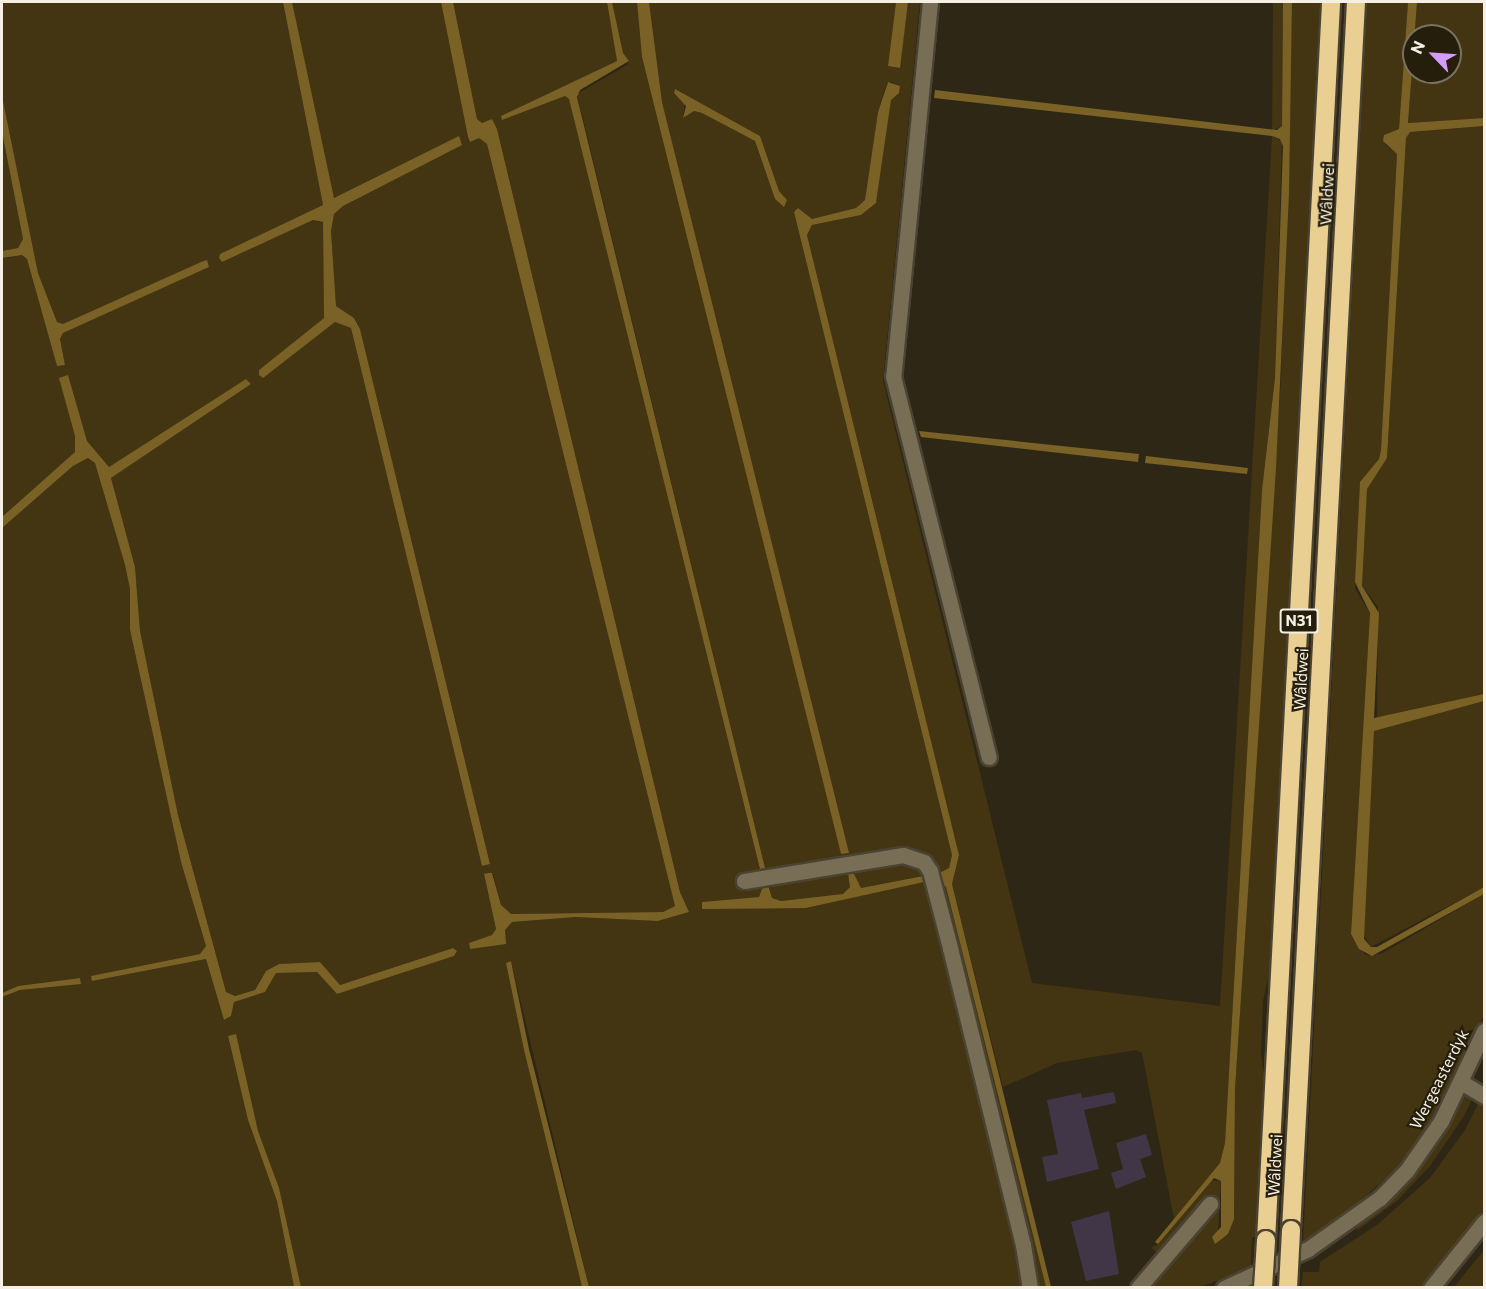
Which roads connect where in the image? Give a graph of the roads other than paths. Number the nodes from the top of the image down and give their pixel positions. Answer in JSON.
{"nodes":[{"id":1,"x":930,"y":2,"type":"edge"},
{"id":2,"x":1331,"y":2,"type":"edge"},
{"id":3,"x":1356,"y":2,"type":"edge"},
{"id":4,"x":989,"y":757,"type":"dead end"},
{"id":5,"x":744,"y":881,"type":"dead end"},
{"id":6,"x":1485,"y":1031,"type":"edge"},
{"id":7,"x":1461,"y":1082,"type":"junction"},
{"id":8,"x":1485,"y":1096,"type":"edge"},
{"id":9,"x":1210,"y":1204,"type":"dead end"},
{"id":10,"x":1485,"y":1222,"type":"edge"},
{"id":11,"x":1030,"y":1287,"type":"edge"},
{"id":12,"x":1138,"y":1287,"type":"edge"},
{"id":13,"x":1224,"y":1287,"type":"edge"},
{"id":14,"x":1263,"y":1287,"type":"edge"},
{"id":15,"x":1288,"y":1287,"type":"edge"},
{"id":16,"x":1431,"y":1287,"type":"edge"}],
"edges":[{"from":1,"to":4,"type":"street"},
{"from":2,"to":14,"type":"highway","name":"Wâldwei","number":"N31","bridge":true},
{"from":3,"to":15,"type":"highway","name":"Wâldwei","number":"N31","bridge":true},
{"from":5,"to":11,"type":"street"},
{"from":6,"to":7,"type":"street","name":"Wergeasterdyk"},
{"from":7,"to":8,"type":"street"},
{"from":7,"to":13,"type":"street","name":"Wergeasterdyk"},
{"from":9,"to":12,"type":"street"},
{"from":10,"to":16,"type":"street"}]}
